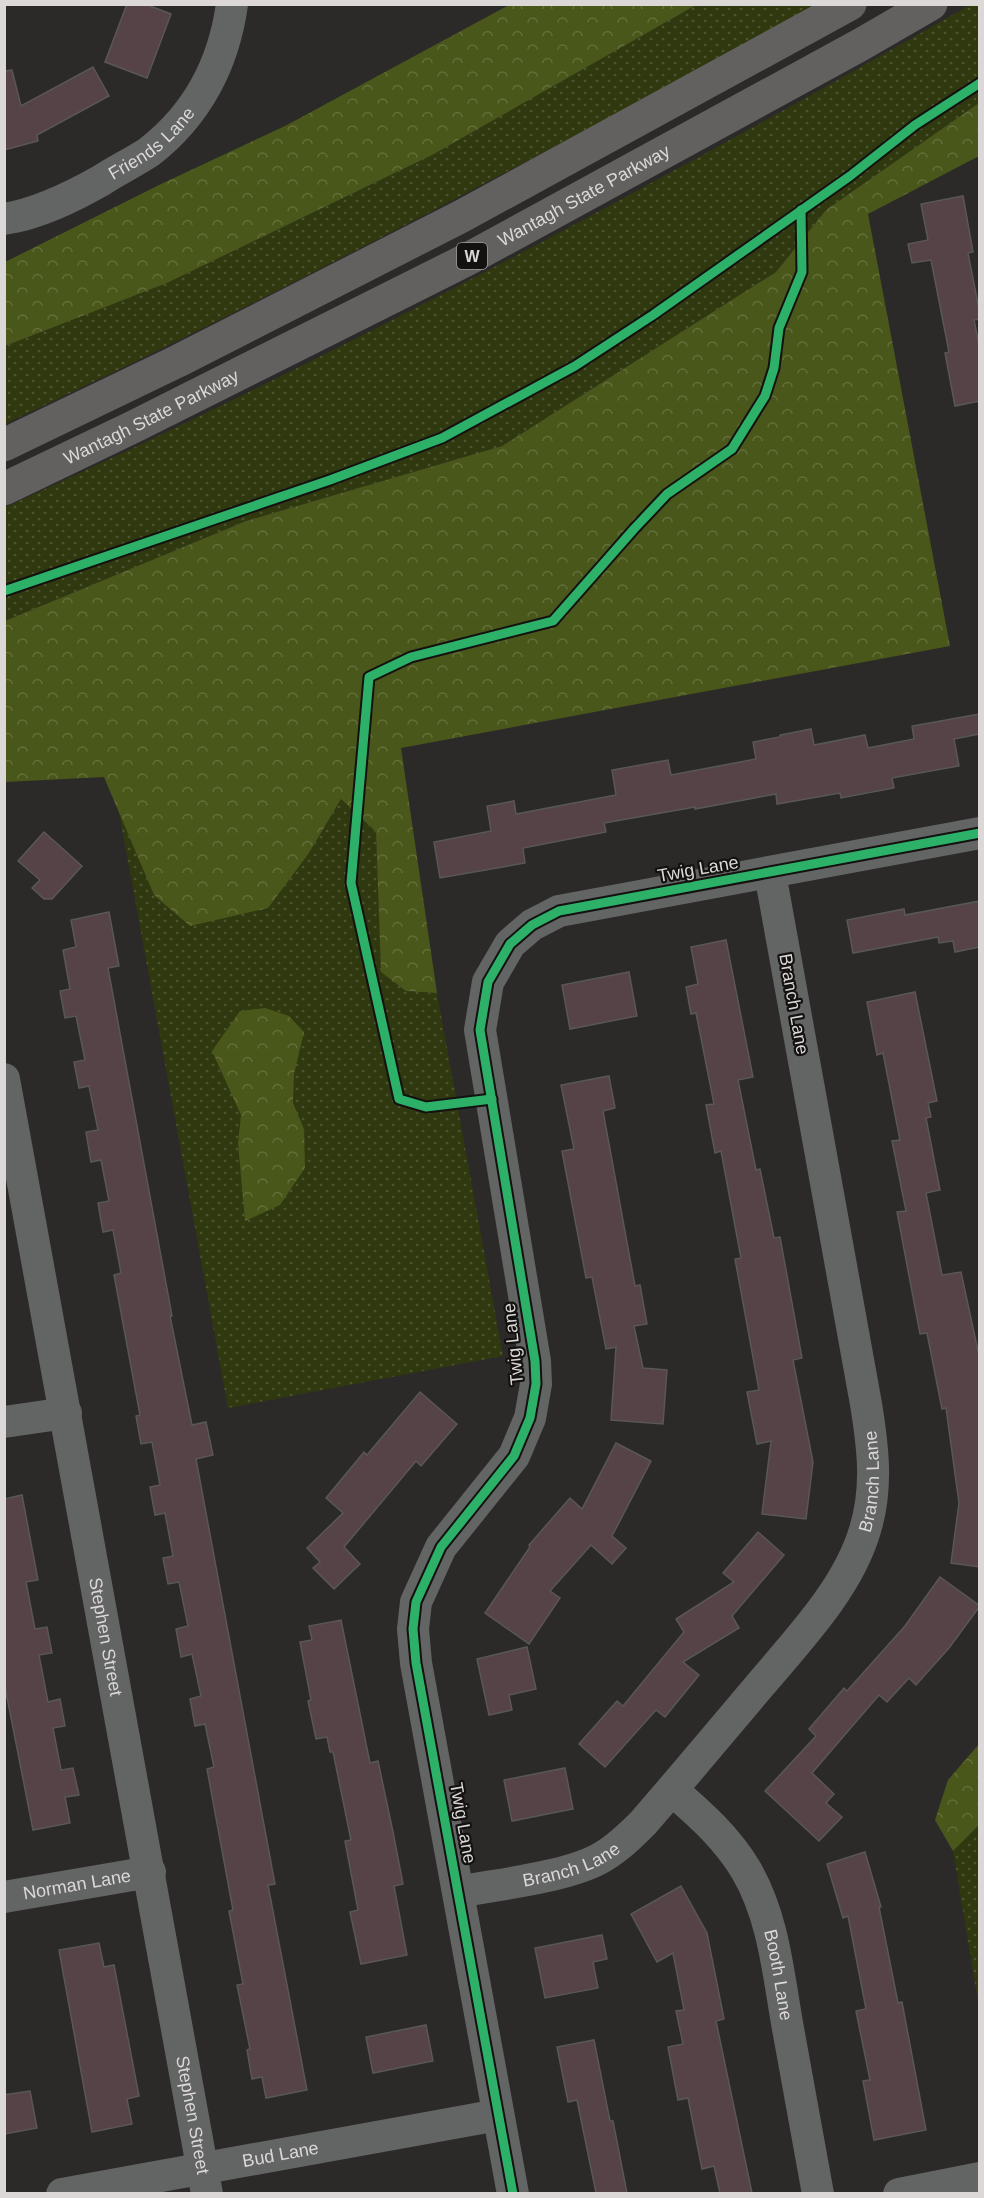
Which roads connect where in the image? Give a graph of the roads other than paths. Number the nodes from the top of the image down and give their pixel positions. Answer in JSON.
{"nodes":[{"id":1,"x":232,"y":4,"type":"edge"},
{"id":2,"x":850,"y":4,"type":"edge"},
{"id":3,"x":931,"y":4,"type":"edge"},
{"id":4,"x":4,"y":219,"type":"edge"},
{"id":5,"x":4,"y":445,"type":"edge"},
{"id":6,"x":4,"y":489,"type":"edge"},
{"id":7,"x":980,"y":833,"type":"edge"},
{"id":8,"x":770,"y":873,"type":"junction"},
{"id":9,"x":4,"y":1079,"type":"edge"},
{"id":10,"x":8,"y":1120,"type":"edge"},
{"id":11,"x":66,"y":1413,"type":"junction"},
{"id":12,"x":4,"y":1422,"type":"edge"},
{"id":13,"x":672,"y":1790,"type":"junction"},
{"id":14,"x":150,"y":1872,"type":"junction"},
{"id":15,"x":459,"y":1892,"type":"junction"},
{"id":16,"x":4,"y":1897,"type":"edge"},
{"id":17,"x":498,"y":2115,"type":"junction"},
{"id":18,"x":980,"y":2178,"type":"edge"},
{"id":19,"x":205,"y":2180,"type":"edge"},
{"id":20,"x":62,"y":2193,"type":"edge"},
{"id":21,"x":513,"y":2193,"type":"edge"},
{"id":22,"x":818,"y":2193,"type":"edge"},
{"id":23,"x":899,"y":2193,"type":"edge"}],
"edges":[{"from":1,"to":4,"type":"street","name":"Friends Lane"},
{"from":2,"to":5,"type":"highway","number":"W"},
{"from":3,"to":6,"type":"highway","name":"Wantagh State Parkway","number":"W"},
{"from":7,"to":8,"type":"street","name":"Twig Lane"},
{"from":8,"to":13,"type":"street","name":"Branch Lane"},
{"from":8,"to":15,"type":"street","name":"Twig Lane"},
{"from":9,"to":10,"type":"street","name":"Stephen Street"},
{"from":10,"to":11,"type":"street","name":"Stephen Street"},
{"from":11,"to":12,"type":"street"},
{"from":11,"to":14,"type":"street","name":"Stephen Street"},
{"from":13,"to":15,"type":"street","name":"Branch Lane"},
{"from":13,"to":22,"type":"street","name":"Booth Lane"},
{"from":14,"to":16,"type":"street","name":"Norman Lane"},
{"from":14,"to":19,"type":"street","name":"Stephen Street"},
{"from":15,"to":17,"type":"street","name":"Twig Lane"},
{"from":17,"to":19,"type":"street","name":"Bud Lane"},
{"from":17,"to":21,"type":"street","name":"Twig Lane"},
{"from":18,"to":23,"type":"street"},
{"from":19,"to":20,"type":"street","name":"Bud Lane"}]}
